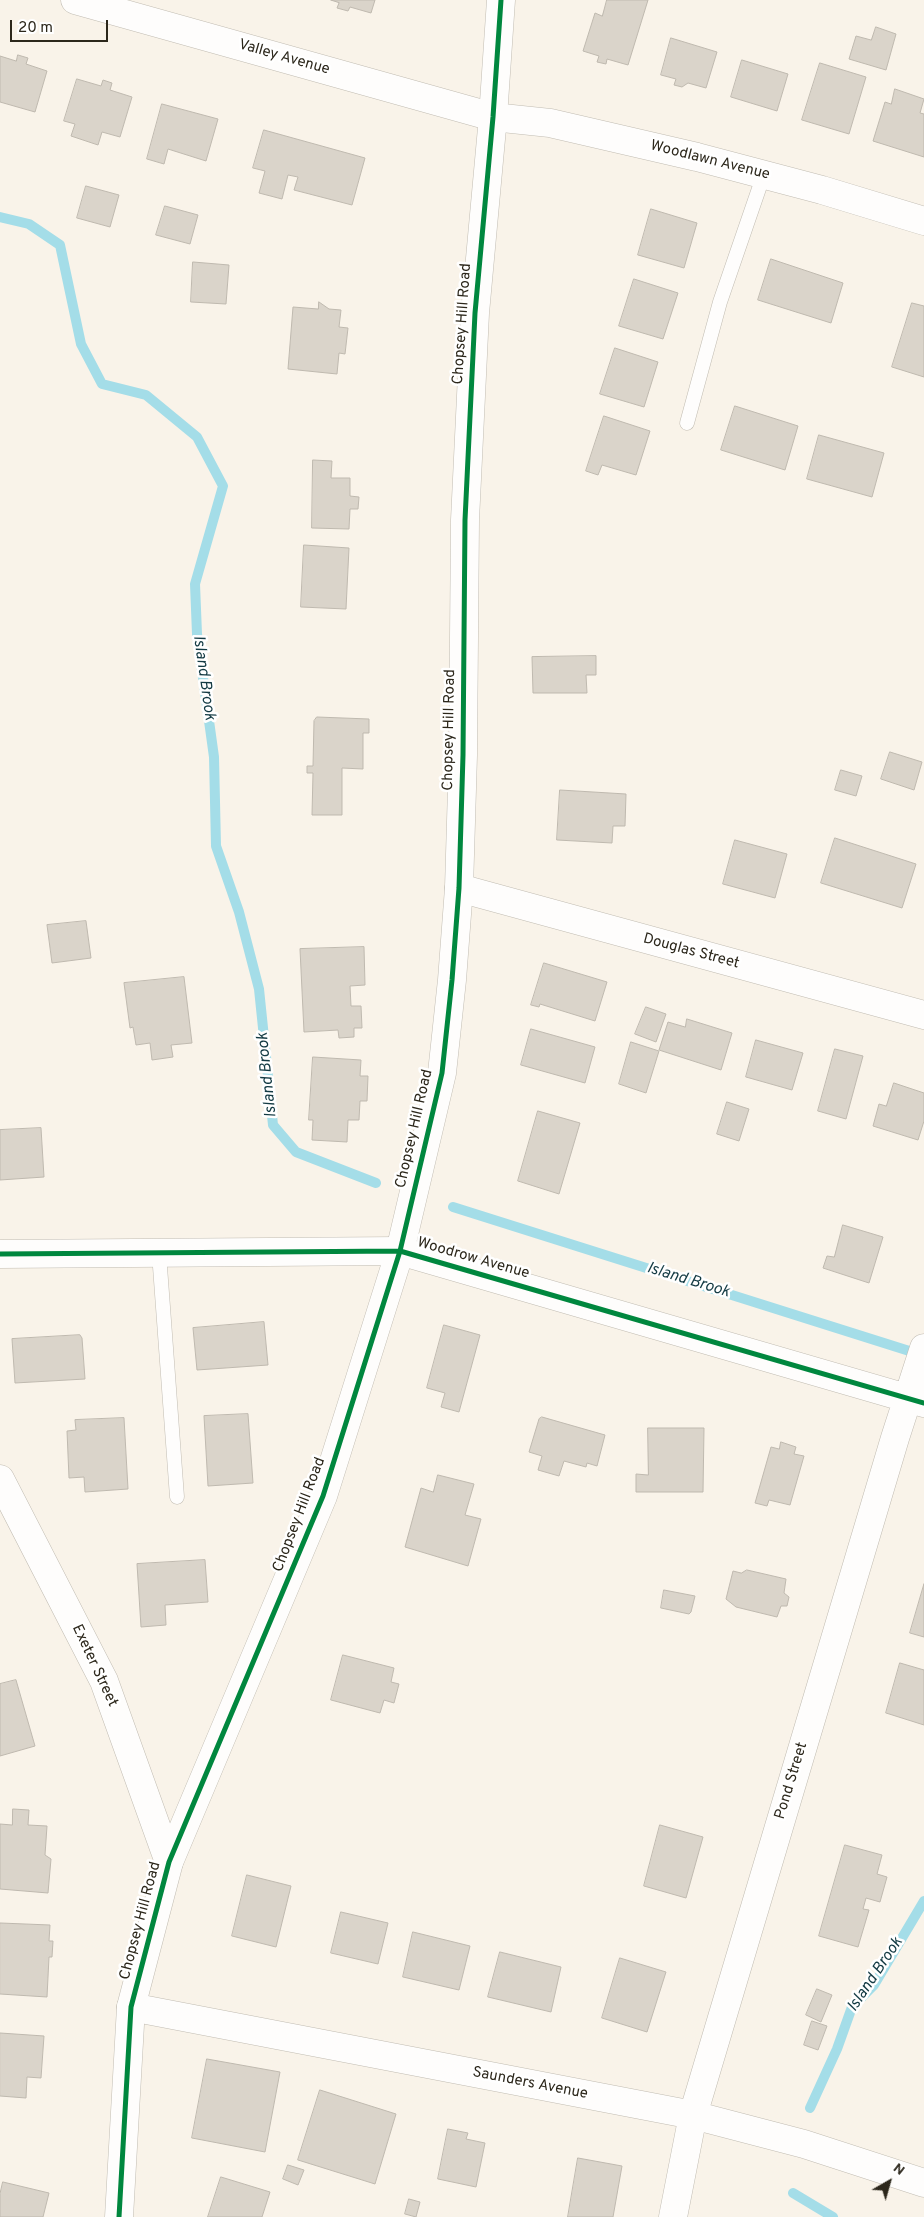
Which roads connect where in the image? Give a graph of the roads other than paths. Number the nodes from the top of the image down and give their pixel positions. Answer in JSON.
{"nodes":[{"id":1,"x":75,"y":0,"type":"edge"},
{"id":2,"x":501,"y":0,"type":"edge"},
{"id":3,"x":493,"y":117,"type":"junction"},
{"id":4,"x":764,"y":174,"type":"junction"},
{"id":5,"x":924,"y":221,"type":"edge"},
{"id":6,"x":687,"y":423,"type":"dead end"},
{"id":7,"x":459,"y":888,"type":"junction"},
{"id":8,"x":924,"y":1015,"type":"edge"},
{"id":9,"x":400,"y":1251,"type":"junction"},
{"id":10,"x":158,"y":1253,"type":"junction"},
{"id":11,"x":0,"y":1254,"type":"edge"},
{"id":12,"x":924,"y":1348,"type":"edge"},
{"id":13,"x":916,"y":1401,"type":"edge"},
{"id":14,"x":0,"y":1479,"type":"edge"},
{"id":15,"x":177,"y":1497,"type":"dead end"},
{"id":16,"x":168,"y":1862,"type":"junction"},
{"id":17,"x":131,"y":2007,"type":"junction"},
{"id":18,"x":693,"y":2115,"type":"junction"},
{"id":19,"x":924,"y":2183,"type":"edge"},
{"id":20,"x":119,"y":2217,"type":"edge"},
{"id":21,"x":673,"y":2217,"type":"edge"}],
"edges":[{"from":1,"to":3,"type":"street","name":"Valley Avenue"},
{"from":2,"to":3,"type":"street","name":"Chopsey Hill Road"},
{"from":3,"to":4,"type":"street","name":"Woodlawn Avenue"},
{"from":3,"to":7,"type":"street","name":"Chopsey Hill Road"},
{"from":4,"to":5,"type":"street","name":"Woodlawn Avenue"},
{"from":4,"to":6,"type":"lane"},
{"from":7,"to":8,"type":"street","name":"Douglas Street"},
{"from":7,"to":9,"type":"street","name":"Chopsey Hill Road"},
{"from":9,"to":10,"type":"street","name":"Woodrow Avenue"},
{"from":9,"to":13,"type":"street","name":"Woodrow Avenue"},
{"from":9,"to":16,"type":"street","name":"Chopsey Hill Road"},
{"from":10,"to":11,"type":"street","name":"Woodrow Avenue"},
{"from":10,"to":15,"type":"lane"},
{"from":12,"to":13,"type":"street","name":"Pond Street"},
{"from":13,"to":18,"type":"street","name":"Pond Street"},
{"from":14,"to":16,"type":"street","name":"Exeter Street"},
{"from":16,"to":17,"type":"street","name":"Chopsey Hill Road"},
{"from":17,"to":18,"type":"street","name":"Saunders Avenue"},
{"from":17,"to":20,"type":"street","name":"Chopsey Hill Road"},
{"from":18,"to":19,"type":"street","name":"Saunders Avenue"},
{"from":18,"to":21,"type":"street","name":"Pond Street"}]}
